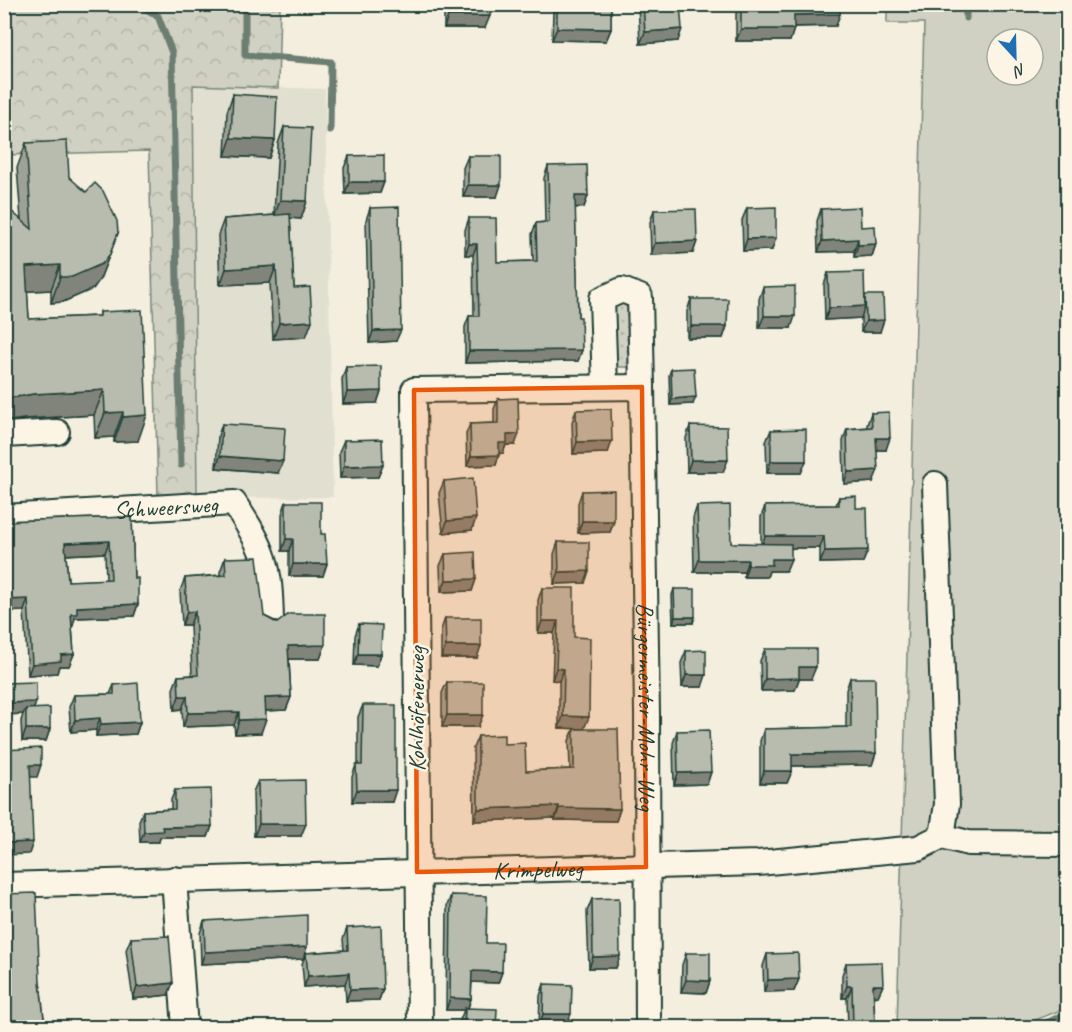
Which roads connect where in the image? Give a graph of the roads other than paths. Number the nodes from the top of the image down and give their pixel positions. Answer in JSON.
{"nodes":[{"id":1,"x":604,"y":387,"type":"junction"},
{"id":2,"x":642,"y":387,"type":"junction"},
{"id":3,"x":57,"y":432,"type":"dead end"},
{"id":4,"x":4,"y":435,"type":"edge"},
{"id":5,"x":935,"y":484,"type":"dead end"},
{"id":6,"x":4,"y":517,"type":"edge"},
{"id":7,"x":271,"y":622,"type":"edge"},
{"id":8,"x":942,"y":836,"type":"junction"},
{"id":9,"x":1068,"y":844,"type":"edge"},
{"id":10,"x":646,"y":867,"type":"junction"},
{"id":11,"x":417,"y":872,"type":"junction"},
{"id":12,"x":174,"y":879,"type":"junction"},
{"id":13,"x":4,"y":885,"type":"edge"},
{"id":14,"x":185,"y":1028,"type":"edge"},
{"id":15,"x":420,"y":1028,"type":"edge"},
{"id":16,"x":648,"y":1028,"type":"edge"}],
"edges":[{"from":1,"to":2,"type":"street"},
{"from":1,"to":2,"type":"street","name":"Bürgermeister-Mohr-Weg"},
{"from":1,"to":11,"type":"street","name":"Kohlhöfenerweg"},
{"from":2,"to":10,"type":"street","name":"Bürgermeister-Mohr-Weg"},
{"from":3,"to":4,"type":"street"},
{"from":5,"to":8,"type":"street"},
{"from":6,"to":7,"type":"street","name":"Schweersweg"},
{"from":8,"to":9,"type":"street"},
{"from":8,"to":10,"type":"street","name":"Krimpelweg"},
{"from":10,"to":11,"type":"street","name":"Krimpelweg"},
{"from":10,"to":16,"type":"street","name":"Bürgermeister-Mohr-Weg"},
{"from":11,"to":12,"type":"street","name":"Krimpelweg"},
{"from":11,"to":15,"type":"street","name":"Kohlhöfenerweg"},
{"from":12,"to":13,"type":"street","name":"Krimpelweg"},
{"from":12,"to":14,"type":"street"}]}
